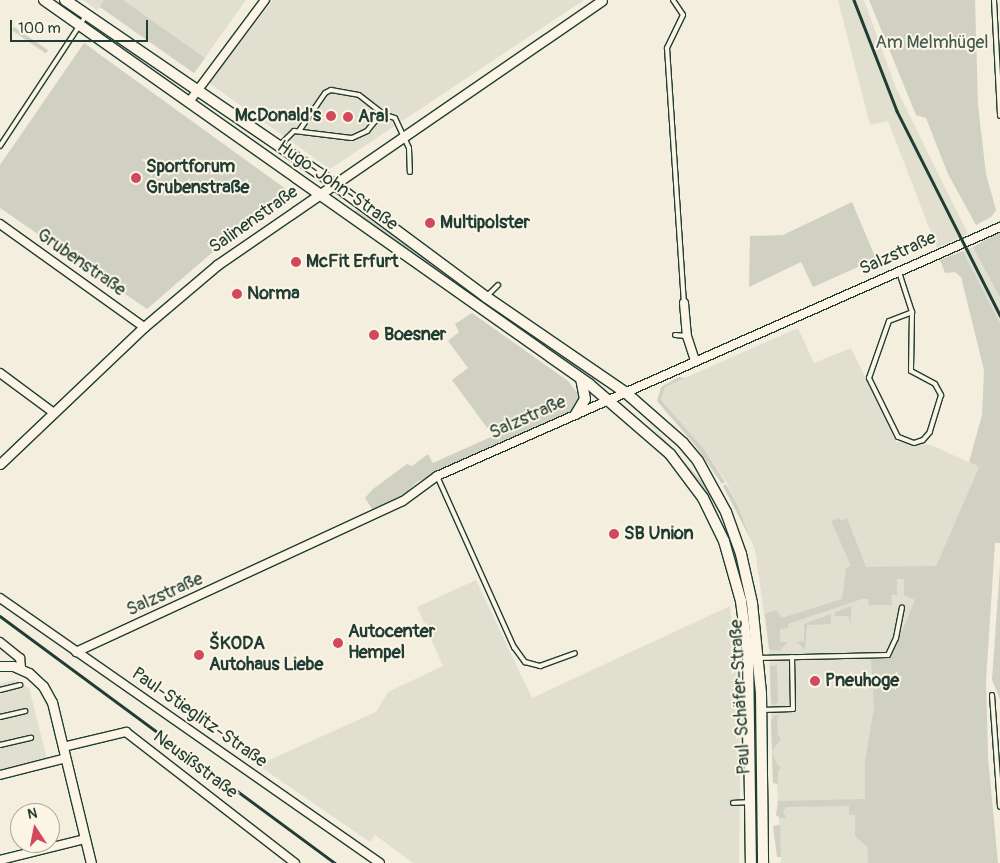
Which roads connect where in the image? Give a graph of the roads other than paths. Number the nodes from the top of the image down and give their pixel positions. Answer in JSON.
{"nodes":[{"id":1,"x":44,"y":0,"type":"edge"},
{"id":2,"x":65,"y":0,"type":"edge"},
{"id":3,"x":265,"y":0,"type":"edge"},
{"id":4,"x":602,"y":0,"type":"edge"},
{"id":5,"x":673,"y":0,"type":"edge"},
{"id":6,"x":994,"y":0,"type":"edge"},
{"id":7,"x":87,"y":15,"type":"junction"},
{"id":8,"x":80,"y":24,"type":"junction"},
{"id":9,"x":197,"y":91,"type":"junction"},
{"id":10,"x":189,"y":102,"type":"junction"},
{"id":11,"x":385,"y":115,"type":"junction"},
{"id":12,"x":1000,"y":116,"type":"edge"},
{"id":13,"x":299,"y":131,"type":"junction"},
{"id":14,"x":403,"y":136,"type":"junction"},
{"id":15,"x":0,"y":146,"type":"edge"},
{"id":16,"x":278,"y":147,"type":"junction"},
{"id":17,"x":410,"y":172,"type":"dead end"},
{"id":18,"x":333,"y":183,"type":"junction"},
{"id":19,"x":318,"y":194,"type":"junction"},
{"id":20,"x":1,"y":225,"type":"edge"},
{"id":21,"x":1000,"y":227,"type":"edge"},
{"id":22,"x":899,"y":272,"type":"junction"},
{"id":23,"x":498,"y":285,"type":"dead end"},
{"id":24,"x":486,"y":297,"type":"junction"},
{"id":25,"x":684,"y":304,"type":"joint"},
{"id":26,"x":912,"y":312,"type":"junction"},
{"id":27,"x":144,"y":326,"type":"junction"},
{"id":28,"x":675,"y":335,"type":"dead end"},
{"id":29,"x":687,"y":336,"type":"junction"},
{"id":30,"x":695,"y":360,"type":"junction"},
{"id":31,"x":0,"y":373,"type":"edge"},
{"id":32,"x":581,"y":379,"type":"junction"},
{"id":33,"x":625,"y":392,"type":"junction"},
{"id":34,"x":610,"y":399,"type":"junction"},
{"id":35,"x":54,"y":413,"type":"junction"},
{"id":36,"x":576,"y":414,"type":"junction"},
{"id":37,"x":0,"y":464,"type":"edge"},
{"id":38,"x":437,"y":476,"type":"junction"},
{"id":39,"x":0,"y":598,"type":"edge"},
{"id":40,"x":902,"y":608,"type":"dead end"},
{"id":41,"x":0,"y":642,"type":"edge"},
{"id":42,"x":76,"y":652,"type":"junction"},
{"id":43,"x":575,"y":653,"type":"dead end"},
{"id":44,"x":758,"y":658,"type":"junction"},
{"id":45,"x":792,"y":658,"type":"junction"},
{"id":46,"x":0,"y":666,"type":"edge"},
{"id":47,"x":20,"y":668,"type":"junction"},
{"id":48,"x":20,"y":685,"type":"dead end"},
{"id":49,"x":0,"y":690,"type":"edge"},
{"id":50,"x":992,"y":695,"type":"dead end"},
{"id":51,"x":761,"y":710,"type":"junction"},
{"id":52,"x":25,"y":711,"type":"dead end"},
{"id":53,"x":0,"y":717,"type":"edge"},
{"id":54,"x":31,"y":738,"type":"dead end"},
{"id":55,"x":0,"y":745,"type":"edge"},
{"id":56,"x":64,"y":747,"type":"junction"},
{"id":57,"x":66,"y":758,"type":"junction"},
{"id":58,"x":0,"y":775,"type":"edge"},
{"id":59,"x":750,"y":802,"type":"junction"},
{"id":60,"x":763,"y":802,"type":"junction"},
{"id":61,"x":733,"y":803,"type":"dead end"},
{"id":62,"x":1000,"y":807,"type":"edge"},
{"id":63,"x":85,"y":839,"type":"junction"},
{"id":64,"x":0,"y":860,"type":"edge"},
{"id":65,"x":91,"y":863,"type":"edge"},
{"id":66,"x":295,"y":863,"type":"edge"},
{"id":67,"x":380,"y":863,"type":"edge"},
{"id":68,"x":751,"y":863,"type":"edge"},
{"id":69,"x":763,"y":863,"type":"edge"}],
"edges":[{"from":1,"to":8,"type":"main road","name":"Hugo-John-Straße"},
{"from":2,"to":7,"type":"main road","name":"Hugo-John-Straße"},
{"from":3,"to":9,"type":"street"},
{"from":4,"to":14,"type":"street","name":"Salinenstraße"},
{"from":5,"to":25,"type":"lane"},
{"from":6,"to":12,"type":"lane"},
{"from":7,"to":8,"type":"lane"},
{"from":7,"to":9,"type":"main road","name":"Hugo-John-Straße"},
{"from":8,"to":10,"type":"main road","name":"Hugo-John-Straße"},
{"from":8,"to":15,"type":"lane"},
{"from":9,"to":10,"type":"street"},
{"from":9,"to":16,"type":"main road","name":"Hugo-John-Straße"},
{"from":10,"to":19,"type":"main road","name":"Hugo-John-Straße"},
{"from":11,"to":13,"type":"lane"},
{"from":11,"to":13,"type":"lane"},
{"from":11,"to":14,"type":"lane"},
{"from":13,"to":16,"type":"lane"},
{"from":14,"to":17,"type":"lane"},
{"from":14,"to":18,"type":"street","name":"Salinenstraße"},
{"from":16,"to":18,"type":"main road","name":"Hugo-John-Straße"},
{"from":18,"to":19,"type":"street","name":"Salinenstraße"},
{"from":18,"to":24,"type":"main road","name":"Hugo-John-Straße"},
{"from":19,"to":27,"type":"street","name":"Salinenstraße"},
{"from":19,"to":32,"type":"main road","name":"Hugo-John-Straße"},
{"from":20,"to":27,"type":"street","name":"Grubenstraße"},
{"from":21,"to":22,"type":"street","name":"Salzstraße"},
{"from":22,"to":26,"type":"lane"},
{"from":22,"to":30,"type":"street","name":"Salzstraße"},
{"from":23,"to":24,"type":"lane"},
{"from":24,"to":33,"type":"main road","name":"Hugo-John-Straße"},
{"from":25,"to":29,"type":"street"},
{"from":26,"to":26,"type":"lane"},
{"from":27,"to":35,"type":"street","name":"Salinenstraße"},
{"from":28,"to":29,"type":"lane"},
{"from":29,"to":30,"type":"street"},
{"from":30,"to":33,"type":"street","name":"Salzstraße"},
{"from":31,"to":35,"type":"street"},
{"from":32,"to":34,"type":"main road","name":"Hugo-John-Straße"},
{"from":32,"to":36,"type":"main road"},
{"from":33,"to":34,"type":"street","name":"Salzstraße"},
{"from":33,"to":44,"type":"main road","name":"Paul-Schäfer-Straße"},
{"from":34,"to":36,"type":"street","name":"Salzstraße"},
{"from":34,"to":59,"type":"main road","name":"Paul-Schäfer-Straße"},
{"from":35,"to":37,"type":"street","name":"Salinenstraße"},
{"from":36,"to":38,"type":"street","name":"Salzstraße"},
{"from":38,"to":42,"type":"street","name":"Salzstraße"},
{"from":38,"to":43,"type":"lane"},
{"from":39,"to":42,"type":"street","name":"Paul-Stieglitz-Straße"},
{"from":40,"to":45,"type":"lane"},
{"from":41,"to":47,"type":"street"},
{"from":42,"to":67,"type":"street","name":"Paul-Stieglitz-Straße"},
{"from":44,"to":45,"type":"lane"},
{"from":44,"to":51,"type":"main road","name":"Paul-Schäfer-Straße"},
{"from":45,"to":51,"type":"lane"},
{"from":46,"to":47,"type":"street"},
{"from":47,"to":56,"type":"street"},
{"from":48,"to":49,"type":"lane"},
{"from":50,"to":62,"type":"lane"},
{"from":51,"to":60,"type":"main road","name":"Paul-Schäfer-Straße"},
{"from":52,"to":53,"type":"lane"},
{"from":54,"to":55,"type":"lane"},
{"from":56,"to":57,"type":"street"},
{"from":56,"to":66,"type":"street","name":"Neusißstraße"},
{"from":57,"to":58,"type":"street"},
{"from":57,"to":63,"type":"street"},
{"from":59,"to":60,"type":"lane"},
{"from":59,"to":61,"type":"lane"},
{"from":59,"to":68,"type":"main road","name":"Paul-Schäfer-Straße"},
{"from":60,"to":69,"type":"main road","name":"Paul-Schäfer-Straße"},
{"from":63,"to":64,"type":"street"},
{"from":63,"to":65,"type":"street"}]}
